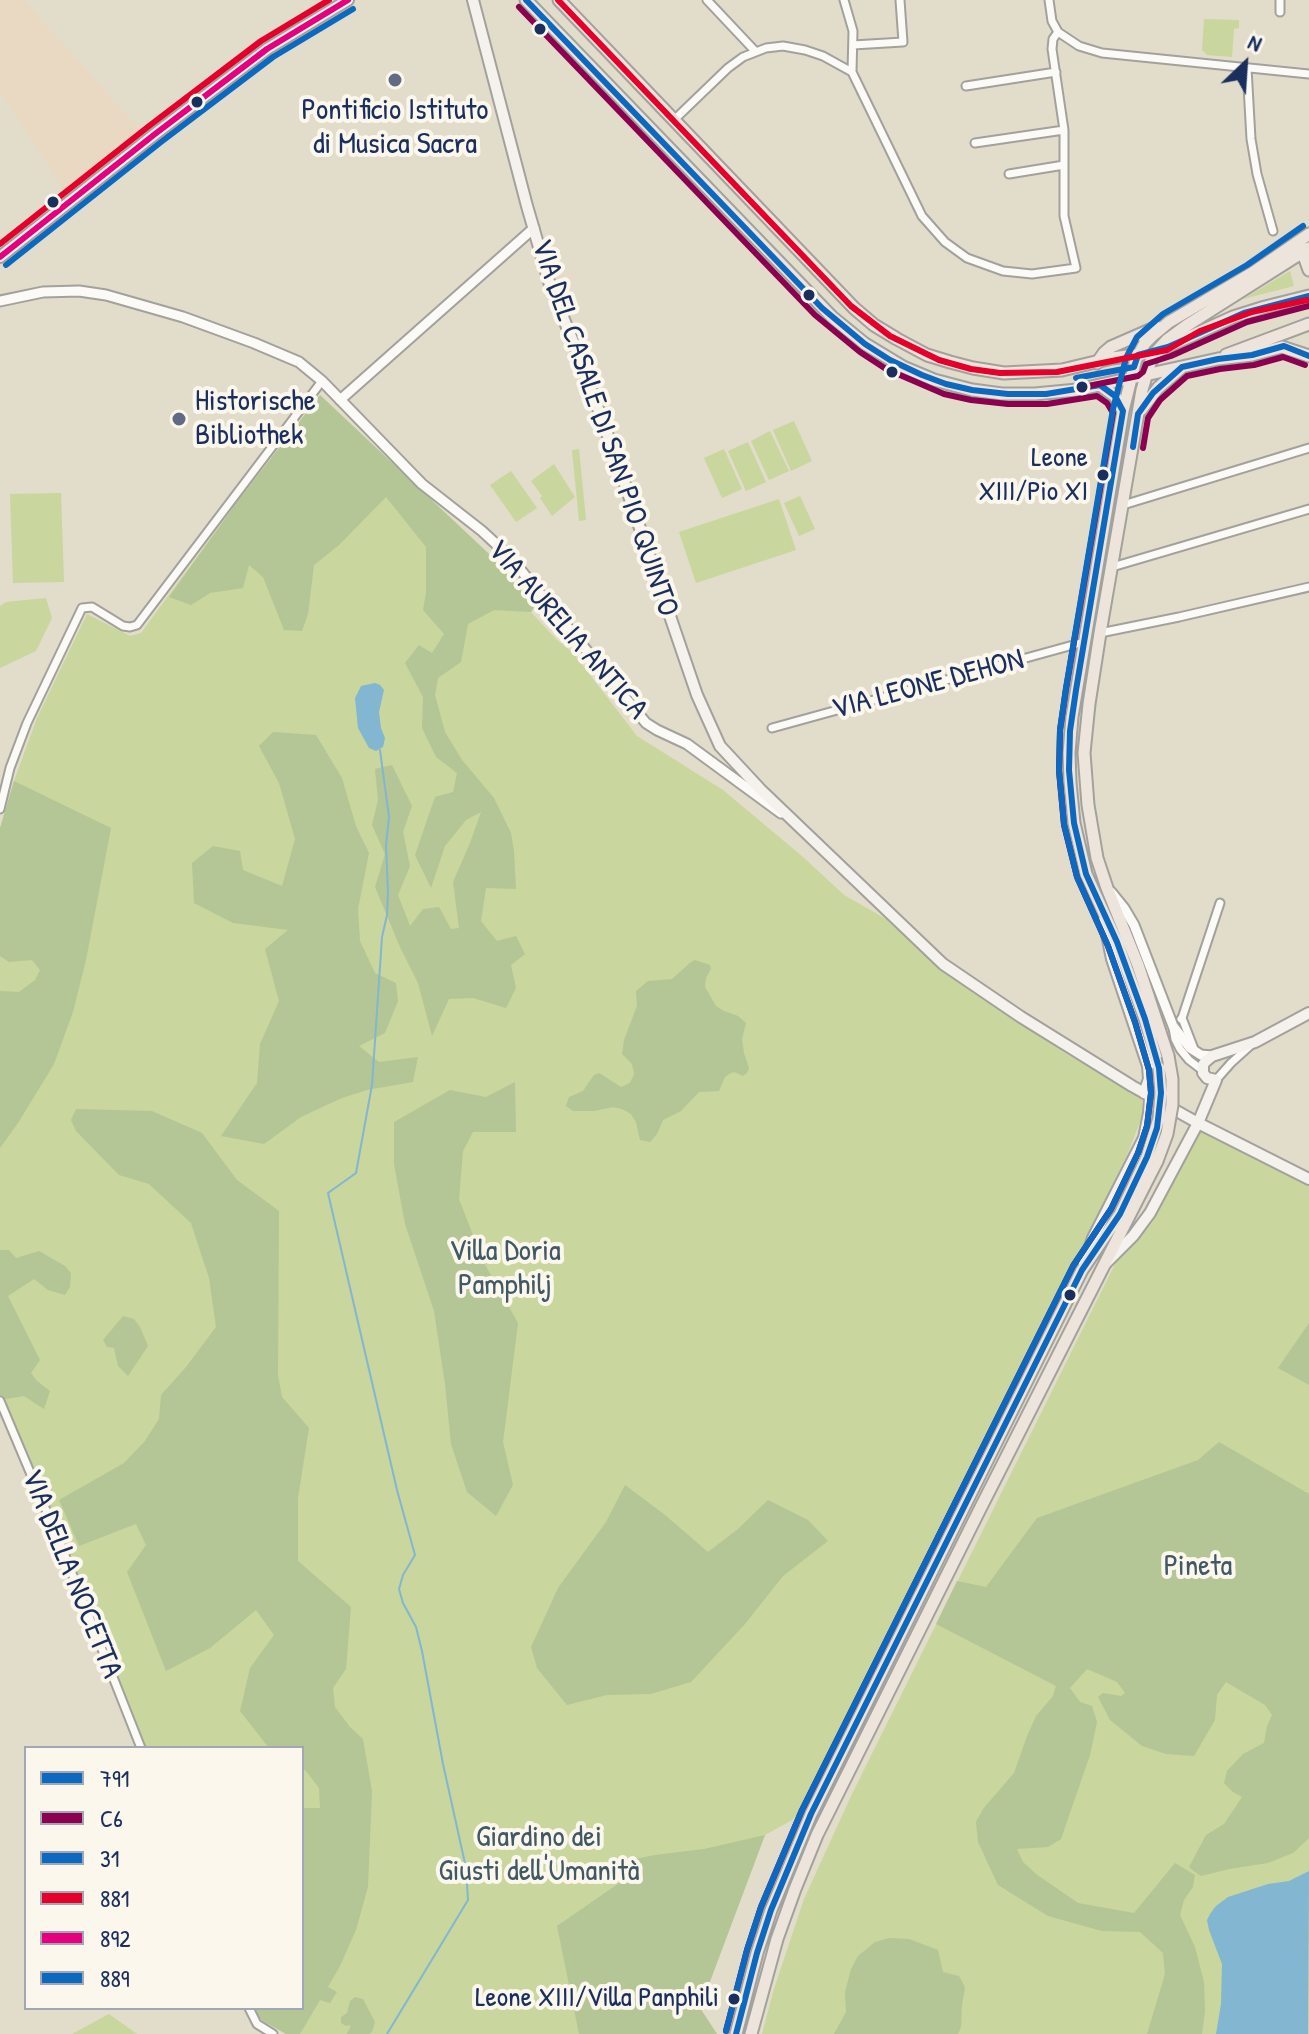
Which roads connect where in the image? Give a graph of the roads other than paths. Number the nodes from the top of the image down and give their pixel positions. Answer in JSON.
{"nodes":[{"id":1,"x":348,"y":0,"type":"edge"},
{"id":2,"x":473,"y":0,"type":"edge"},
{"id":3,"x":526,"y":0,"type":"edge"},
{"id":4,"x":559,"y":0,"type":"edge"},
{"id":5,"x":707,"y":0,"type":"edge"},
{"id":6,"x":844,"y":0,"type":"edge"},
{"id":7,"x":900,"y":0,"type":"edge"},
{"id":8,"x":1049,"y":0,"type":"edge"},
{"id":9,"x":1280,"y":0,"type":"edge"},
{"id":10,"x":1280,"y":12,"type":"dead end"},
{"id":11,"x":1058,"y":32,"type":"junction"},
{"id":12,"x":853,"y":45,"type":"junction"},
{"id":13,"x":755,"y":51,"type":"junction"},
{"id":14,"x":1247,"y":68,"type":"junction"},
{"id":15,"x":852,"y":72,"type":"junction"},
{"id":16,"x":1056,"y":72,"type":"junction"},
{"id":17,"x":1309,"y":74,"type":"edge"},
{"id":18,"x":966,"y":86,"type":"dead end"},
{"id":19,"x":674,"y":120,"type":"junction"},
{"id":20,"x":1064,"y":130,"type":"junction"},
{"id":21,"x":975,"y":143,"type":"dead end"},
{"id":22,"x":1064,"y":165,"type":"junction"},
{"id":23,"x":1009,"y":174,"type":"dead end"},
{"id":24,"x":534,"y":228,"type":"junction"},
{"id":25,"x":1273,"y":231,"type":"dead end"},
{"id":26,"x":1309,"y":234,"type":"edge"},
{"id":27,"x":1303,"y":247,"type":"edge"},
{"id":28,"x":0,"y":257,"type":"edge"},
{"id":29,"x":1309,"y":270,"type":"edge"},
{"id":30,"x":1309,"y":296,"type":"edge"},
{"id":31,"x":0,"y":301,"type":"edge"},
{"id":32,"x":1169,"y":322,"type":"junction"},
{"id":33,"x":1309,"y":324,"type":"edge"},
{"id":34,"x":1157,"y":351,"type":"junction"},
{"id":35,"x":1138,"y":355,"type":"junction"},
{"id":36,"x":1309,"y":356,"type":"edge"},
{"id":37,"x":1218,"y":359,"type":"junction"},
{"id":38,"x":1097,"y":363,"type":"junction"},
{"id":39,"x":1182,"y":367,"type":"junction"},
{"id":40,"x":1145,"y":376,"type":"junction"},
{"id":41,"x":1131,"y":379,"type":"junction"},
{"id":42,"x":322,"y":381,"type":"junction"},
{"id":43,"x":1100,"y":385,"type":"junction"},
{"id":44,"x":340,"y":400,"type":"junction"},
{"id":45,"x":1123,"y":411,"type":"junction"},
{"id":46,"x":1138,"y":414,"type":"junction"},
{"id":47,"x":1309,"y":448,"type":"edge"},
{"id":48,"x":1123,"y":505,"type":"junction"},
{"id":49,"x":1309,"y":509,"type":"edge"},
{"id":50,"x":1112,"y":567,"type":"junction"},
{"id":51,"x":1309,"y":587,"type":"edge"},
{"id":52,"x":1100,"y":633,"type":"junction"},
{"id":53,"x":1084,"y":642,"type":"junction"},
{"id":54,"x":772,"y":728,"type":"dead end"},
{"id":55,"x":687,"y":744,"type":"junction"},
{"id":56,"x":720,"y":746,"type":"junction"},
{"id":57,"x":0,"y":809,"type":"edge"},
{"id":58,"x":797,"y":825,"type":"junction"},
{"id":59,"x":1107,"y":888,"type":"junction"},
{"id":60,"x":1220,"y":903,"type":"dead end"},
{"id":61,"x":1104,"y":914,"type":"junction"},
{"id":62,"x":1309,"y":1013,"type":"edge"},
{"id":63,"x":1182,"y":1018,"type":"junction"},
{"id":64,"x":1173,"y":1026,"type":"junction"},
{"id":65,"x":1255,"y":1042,"type":"junction"},
{"id":66,"x":1196,"y":1052,"type":"junction"},
{"id":67,"x":1212,"y":1056,"type":"junction"},
{"id":68,"x":1202,"y":1070,"type":"junction"},
{"id":69,"x":1216,"y":1080,"type":"junction"},
{"id":70,"x":1147,"y":1095,"type":"junction"},
{"id":71,"x":1198,"y":1123,"type":"junction"},
{"id":72,"x":1152,"y":1159,"type":"junction"},
{"id":73,"x":1309,"y":1179,"type":"edge"},
{"id":74,"x":1105,"y":1264,"type":"junction"},
{"id":75,"x":1082,"y":1270,"type":"junction"},
{"id":76,"x":0,"y":1401,"type":"edge"},
{"id":77,"x":140,"y":1746,"type":"edge"},
{"id":78,"x":250,"y":2010,"type":"edge"},
{"id":79,"x":273,"y":2034,"type":"edge"},
{"id":80,"x":736,"y":2034,"type":"edge"},
{"id":81,"x":751,"y":2034,"type":"edge"}],
"edges":[{"from":1,"to":28,"type":"main road"},
{"from":2,"to":24,"type":"main road","name":"VIA DEL CASALE DI SAN PIO QUINTO"},
{"from":3,"to":43,"type":"main road"},
{"from":4,"to":19,"type":"main road"},
{"from":5,"to":13,"type":"street"},
{"from":6,"to":12,"type":"street"},
{"from":7,"to":12,"type":"street"},
{"from":8,"to":11,"type":"street"},
{"from":9,"to":10,"type":"street"},
{"from":11,"to":14,"type":"street"},
{"from":11,"to":16,"type":"street"},
{"from":12,"to":15,"type":"street"},
{"from":13,"to":15,"type":"street"},
{"from":13,"to":19,"type":"street"},
{"from":14,"to":17,"type":"street"},
{"from":14,"to":25,"type":"street"},
{"from":15,"to":22,"type":"street"},
{"from":16,"to":18,"type":"street"},
{"from":16,"to":20,"type":"street"},
{"from":19,"to":38,"type":"main road"},
{"from":20,"to":21,"type":"street"},
{"from":20,"to":22,"type":"street"},
{"from":22,"to":23,"type":"street"},
{"from":24,"to":44,"type":"street"},
{"from":24,"to":56,"type":"main road","name":"VIA DEL CASALE DI SAN PIO QUINTO"},
{"from":26,"to":27,"type":"main road"},
{"from":27,"to":29,"type":"main road"},
{"from":27,"to":32,"type":"main road"},
{"from":27,"to":34,"type":"main road"},
{"from":30,"to":34,"type":"main road"},
{"from":31,"to":42,"type":"street","name":"VIA AURELIA ANTICA"},
{"from":32,"to":35,"type":"main road"},
{"from":32,"to":38,"type":"main road"},
{"from":33,"to":37,"type":"main road"},
{"from":34,"to":35,"type":"main road"},
{"from":34,"to":40,"type":"main road"},
{"from":35,"to":38,"type":"main road"},
{"from":35,"to":41,"type":"main road"},
{"from":36,"to":37,"type":"main road"},
{"from":37,"to":39,"type":"main road"},
{"from":39,"to":40,"type":"main road"},
{"from":39,"to":46,"type":"main road"},
{"from":40,"to":41,"type":"main road"},
{"from":40,"to":46,"type":"main road"},
{"from":41,"to":43,"type":"main road"},
{"from":41,"to":45,"type":"main road"},
{"from":42,"to":44,"type":"street","name":"VIA AURELIA ANTICA"},
{"from":42,"to":57,"type":"street"},
{"from":43,"to":45,"type":"main road"},
{"from":44,"to":55,"type":"street","name":"VIA AURELIA ANTICA"},
{"from":45,"to":53,"type":"main road"},
{"from":46,"to":48,"type":"main road"},
{"from":47,"to":48,"type":"street"},
{"from":48,"to":50,"type":"main road"},
{"from":49,"to":50,"type":"street"},
{"from":50,"to":52,"type":"main road"},
{"from":51,"to":52,"type":"street"},
{"from":52,"to":59,"type":"main road"},
{"from":53,"to":54,"type":"street","name":"VIA LEONE DEHON"},
{"from":53,"to":61,"type":"main road"},
{"from":55,"to":56,"type":"street"},
{"from":55,"to":58,"type":"street","name":"VIA AURELIA ANTICA"},
{"from":56,"to":58,"type":"main road","name":"VIA DEL CASALE DI SAN PIO QUINTO"},
{"from":58,"to":70,"type":"main road","name":"VIA AURELIA ANTICA"},
{"from":59,"to":64,"type":"street"},
{"from":59,"to":72,"type":"main road","bridge":true},
{"from":60,"to":63,"type":"street"},
{"from":61,"to":70,"type":"main road"},
{"from":61,"to":72,"type":"main road","bridge":true},
{"from":62,"to":65,"type":"main road"},
{"from":63,"to":64,"type":"street"},
{"from":63,"to":66,"type":"street"},
{"from":64,"to":66,"type":"street"},
{"from":64,"to":68,"type":"street"},
{"from":65,"to":67,"type":"main road"},
{"from":65,"to":69,"type":"street"},
{"from":66,"to":67,"type":"street"},
{"from":67,"to":68,"type":"main road"},
{"from":68,"to":69,"type":"main road"},
{"from":69,"to":71,"type":"main road"},
{"from":70,"to":71,"type":"main road","name":"VIA AURELIA ANTICA"},
{"from":70,"to":75,"type":"main road"},
{"from":71,"to":73,"type":"main road","name":"VIA AURELIA ANTICA"},
{"from":71,"to":74,"type":"main road"},
{"from":72,"to":74,"type":"main road"},
{"from":72,"to":75,"type":"main road"},
{"from":74,"to":81,"type":"main road"},
{"from":75,"to":80,"type":"main road"},
{"from":76,"to":77,"type":"street","name":"VIA DELLA NOCETTA"},
{"from":78,"to":79,"type":"street"}]}
